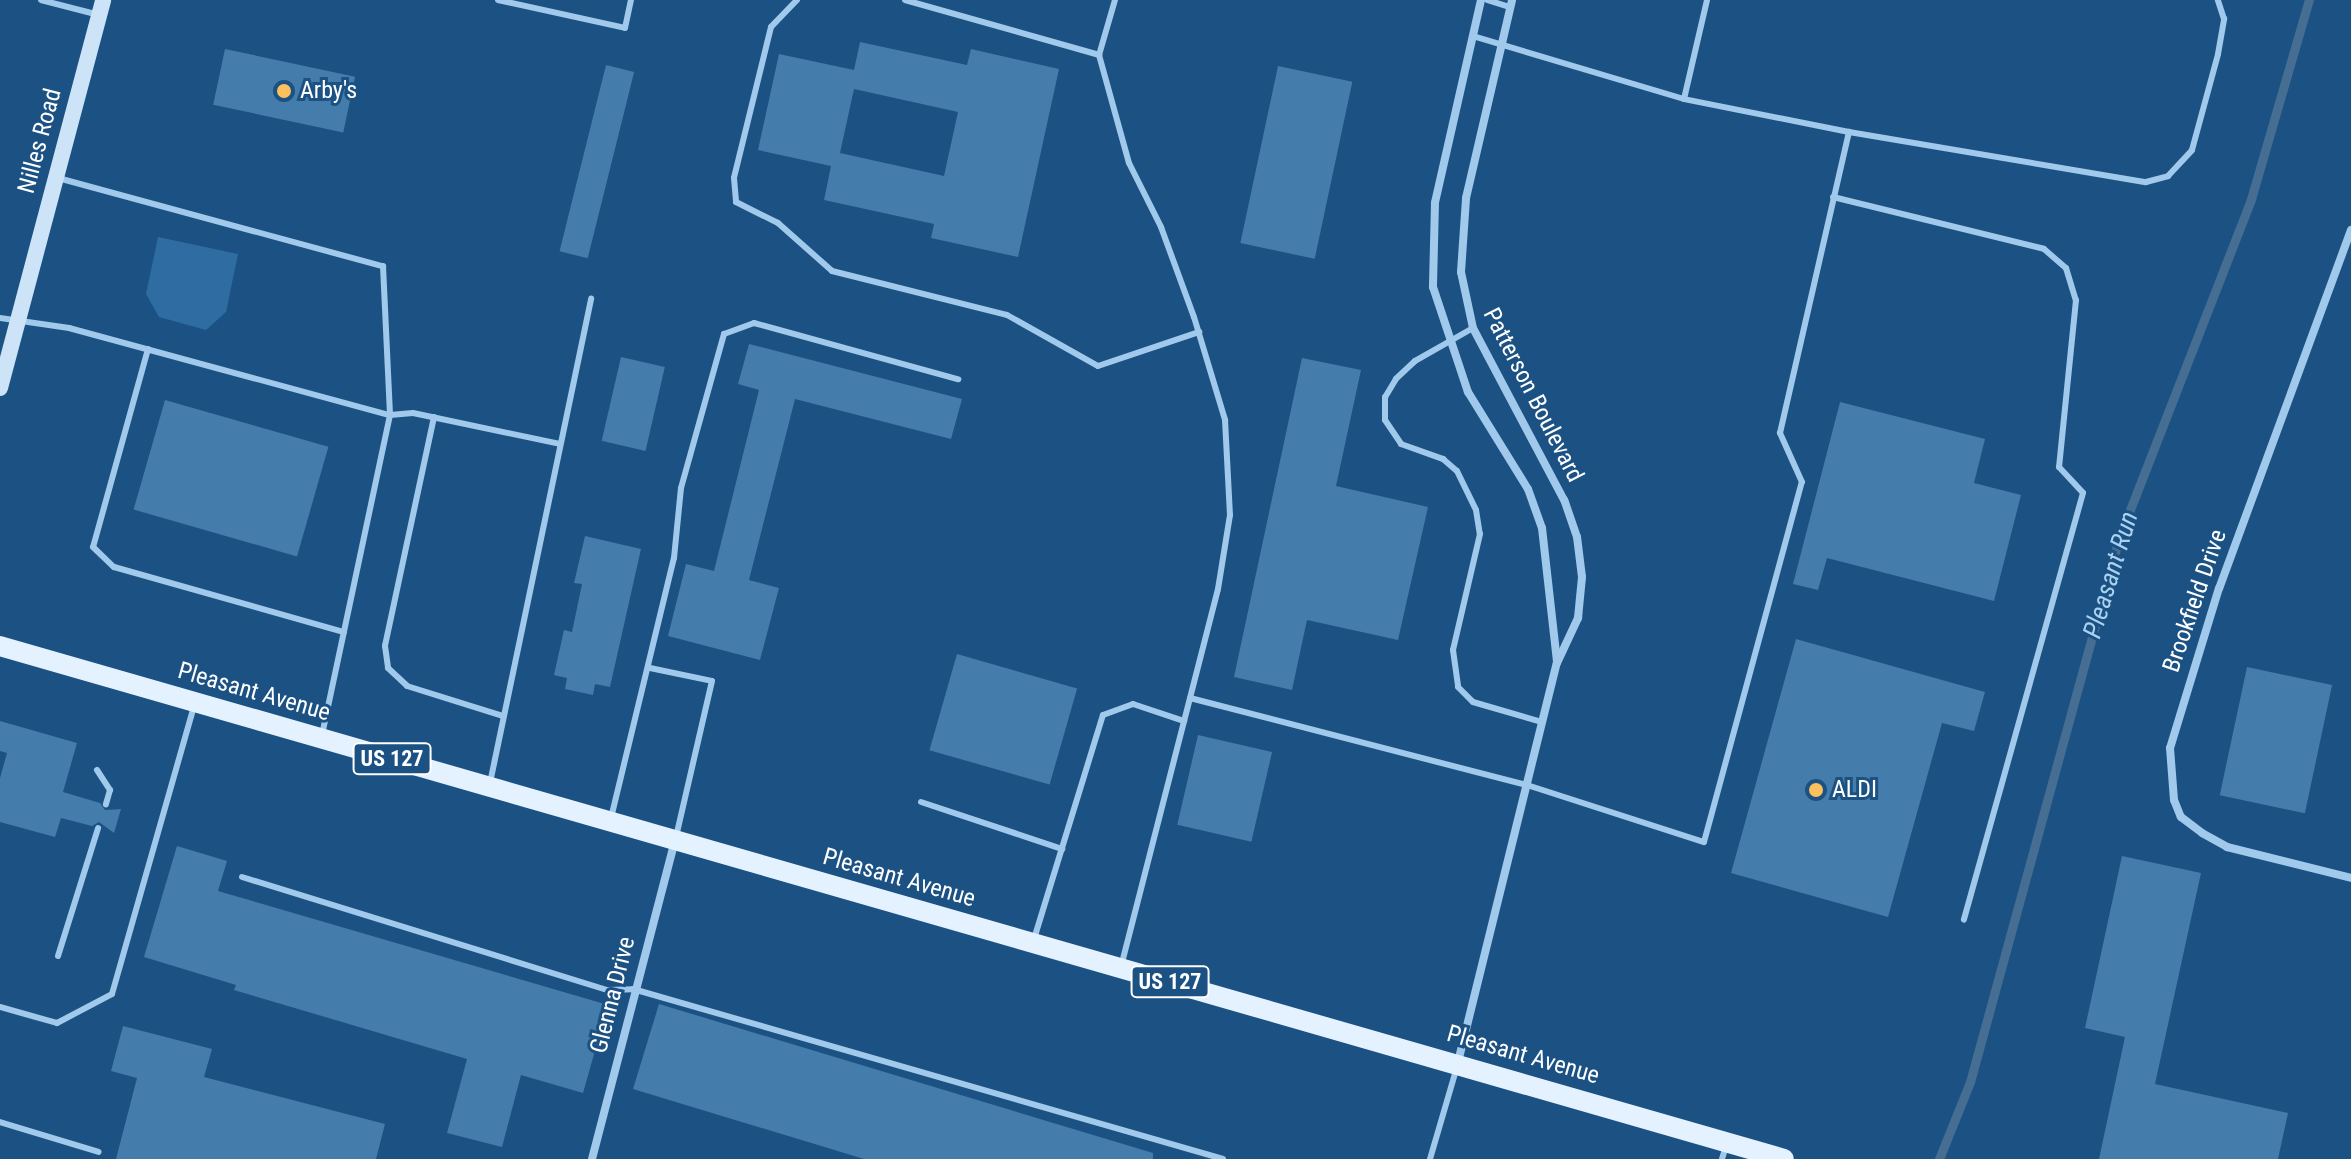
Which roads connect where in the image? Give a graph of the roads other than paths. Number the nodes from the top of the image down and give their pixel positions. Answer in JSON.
{"nodes":[{"id":1,"x":41,"y":0,"type":"edge"},
{"id":2,"x":498,"y":0,"type":"edge"},
{"id":3,"x":631,"y":0,"type":"edge"},
{"id":4,"x":797,"y":0,"type":"edge"},
{"id":5,"x":905,"y":0,"type":"edge"},
{"id":6,"x":1115,"y":0,"type":"edge"},
{"id":7,"x":1484,"y":0,"type":"edge"},
{"id":8,"x":1707,"y":0,"type":"edge"},
{"id":9,"x":2218,"y":0,"type":"edge"},
{"id":10,"x":1511,"y":4,"type":"edge"},
{"id":11,"x":101,"y":8,"type":"edge"},
{"id":12,"x":1473,"y":36,"type":"junction"},
{"id":13,"x":1502,"y":44,"type":"junction"},
{"id":14,"x":1099,"y":55,"type":"junction"},
{"id":15,"x":1684,"y":99,"type":"junction"},
{"id":16,"x":1849,"y":132,"type":"junction"},
{"id":17,"x":56,"y":178,"type":"junction"},
{"id":18,"x":1833,"y":197,"type":"junction"},
{"id":19,"x":2351,"y":230,"type":"edge"},
{"id":20,"x":591,"y":298,"type":"dead end"},
{"id":21,"x":0,"y":318,"type":"edge"},
{"id":22,"x":17,"y":323,"type":"junction"},
{"id":23,"x":1473,"y":328,"type":"junction"},
{"id":24,"x":1199,"y":332,"type":"junction"},
{"id":25,"x":1448,"y":340,"type":"junction"},
{"id":26,"x":148,"y":349,"type":"junction"},
{"id":27,"x":958,"y":379,"type":"dead end"},
{"id":28,"x":0,"y":388,"type":"edge"},
{"id":29,"x":390,"y":415,"type":"junction"},
{"id":30,"x":434,"y":417,"type":"junction"},
{"id":31,"x":560,"y":444,"type":"junction"},
{"id":32,"x":344,"y":632,"type":"junction"},
{"id":33,"x":0,"y":646,"type":"edge"},
{"id":34,"x":1557,"y":663,"type":"junction"},
{"id":35,"x":650,"y":668,"type":"junction"},
{"id":36,"x":1190,"y":698,"type":"junction"},
{"id":37,"x":195,"y":702,"type":"junction"},
{"id":38,"x":503,"y":716,"type":"junction"},
{"id":39,"x":1184,"y":721,"type":"junction"},
{"id":40,"x":1542,"y":722,"type":"junction"},
{"id":41,"x":321,"y":738,"type":"junction"},
{"id":42,"x":97,"y":770,"type":"dead end"},
{"id":43,"x":1527,"y":785,"type":"junction"},
{"id":44,"x":489,"y":787,"type":"junction"},
{"id":45,"x":921,"y":802,"type":"dead end"},
{"id":46,"x":106,"y":804,"type":"dead end"},
{"id":47,"x":610,"y":821,"type":"junction"},
{"id":48,"x":98,"y":828,"type":"dead end"},
{"id":49,"x":675,"y":840,"type":"junction"},
{"id":50,"x":1062,"y":849,"type":"junction"},
{"id":51,"x":242,"y":877,"type":"dead end"},
{"id":52,"x":2351,"y":878,"type":"edge"},
{"id":53,"x":1964,"y":920,"type":"dead end"},
{"id":54,"x":1033,"y":943,"type":"junction"},
{"id":55,"x":58,"y":956,"type":"dead end"},
{"id":56,"x":1121,"y":968,"type":"junction"},
{"id":57,"x":633,"y":989,"type":"junction"},
{"id":58,"x":0,"y":1007,"type":"edge"},
{"id":59,"x":1458,"y":1063,"type":"junction"},
{"id":60,"x":0,"y":1122,"type":"edge"},
{"id":61,"x":1724,"y":1151,"type":"edge"},
{"id":62,"x":99,"y":1152,"type":"dead end"},
{"id":63,"x":592,"y":1159,"type":"edge"},
{"id":64,"x":1223,"y":1159,"type":"edge"},
{"id":65,"x":1430,"y":1159,"type":"edge"},
{"id":66,"x":1784,"y":1159,"type":"edge"}],
"edges":[{"from":1,"to":11,"type":"lane"},
{"from":2,"to":3,"type":"lane"},
{"from":4,"to":24,"type":"lane"},
{"from":5,"to":14,"type":"lane"},
{"from":6,"to":14,"type":"lane"},
{"from":7,"to":10,"type":"lane"},
{"from":7,"to":12,"type":"street","name":"Patterson Boulevard"},
{"from":8,"to":15,"type":"lane"},
{"from":9,"to":16,"type":"lane"},
{"from":10,"to":13,"type":"street","name":"Patterson Boulevard"},
{"from":11,"to":17,"type":"street","name":"Nilles Road"},
{"from":12,"to":13,"type":"lane"},
{"from":12,"to":25,"type":"street","name":"Patterson Boulevard"},
{"from":13,"to":15,"type":"lane"},
{"from":13,"to":23,"type":"street","name":"Patterson Boulevard"},
{"from":14,"to":24,"type":"lane"},
{"from":15,"to":16,"type":"lane"},
{"from":16,"to":18,"type":"lane"},
{"from":17,"to":22,"type":"street","name":"Nilles Road"},
{"from":17,"to":29,"type":"lane"},
{"from":18,"to":43,"type":"lane"},
{"from":18,"to":53,"type":"lane"},
{"from":19,"to":52,"type":"street","name":"Brookfield Drive"},
{"from":20,"to":31,"type":"lane"},
{"from":21,"to":22,"type":"lane"},
{"from":22,"to":26,"type":"lane"},
{"from":22,"to":28,"type":"street","name":"Nilles Road"},
{"from":23,"to":25,"type":"lane"},
{"from":23,"to":34,"type":"street","name":"Patterson Boulevard"},
{"from":24,"to":36,"type":"lane"},
{"from":25,"to":34,"type":"street","name":"Patterson Boulevard"},
{"from":25,"to":40,"type":"lane"},
{"from":26,"to":29,"type":"lane"},
{"from":26,"to":32,"type":"lane"},
{"from":27,"to":35,"type":"lane"},
{"from":29,"to":30,"type":"lane"},
{"from":29,"to":32,"type":"lane"},
{"from":30,"to":31,"type":"lane"},
{"from":30,"to":38,"type":"lane"},
{"from":31,"to":38,"type":"lane"},
{"from":32,"to":41,"type":"lane"},
{"from":33,"to":37,"type":"main road","name":"Pleasant Avenue","number":"US 127"},
{"from":34,"to":40,"type":"street","name":"Patterson Boulevard"},
{"from":35,"to":47,"type":"lane"},
{"from":35,"to":49,"type":"lane"},
{"from":36,"to":39,"type":"lane"},
{"from":36,"to":43,"type":"lane"},
{"from":37,"to":41,"type":"main road","name":"Pleasant Avenue","number":"US 127"},
{"from":37,"to":58,"type":"lane"},
{"from":38,"to":44,"type":"lane"},
{"from":39,"to":50,"type":"lane"},
{"from":39,"to":56,"type":"lane"},
{"from":40,"to":43,"type":"street","name":"Patterson Boulevard"},
{"from":41,"to":44,"type":"main road","name":"Pleasant Avenue","number":"US 127"},
{"from":42,"to":46,"type":"lane"},
{"from":43,"to":59,"type":"street","name":"Patterson Boulevard"},
{"from":44,"to":47,"type":"main road","name":"Pleasant Avenue","number":"US 127"},
{"from":45,"to":50,"type":"lane"},
{"from":47,"to":49,"type":"main road","name":"Pleasant Avenue","number":"US 127"},
{"from":48,"to":55,"type":"lane"},
{"from":49,"to":54,"type":"main road","name":"Pleasant Avenue","number":"US 127"},
{"from":49,"to":57,"type":"street","name":"Glenna Drive"},
{"from":50,"to":54,"type":"lane"},
{"from":51,"to":57,"type":"lane"},
{"from":54,"to":56,"type":"main road","name":"Pleasant Avenue","number":"US 127"},
{"from":56,"to":59,"type":"main road","name":"Pleasant Avenue","number":"US 127"},
{"from":57,"to":63,"type":"street","name":"Glenna Drive"},
{"from":57,"to":64,"type":"lane"},
{"from":59,"to":61,"type":"main road","name":"Pleasant Avenue","number":"US 127"},
{"from":59,"to":65,"type":"lane"},
{"from":60,"to":62,"type":"lane"},
{"from":61,"to":66,"type":"main road","name":"Pleasant Avenue","number":"US 127"}]}
